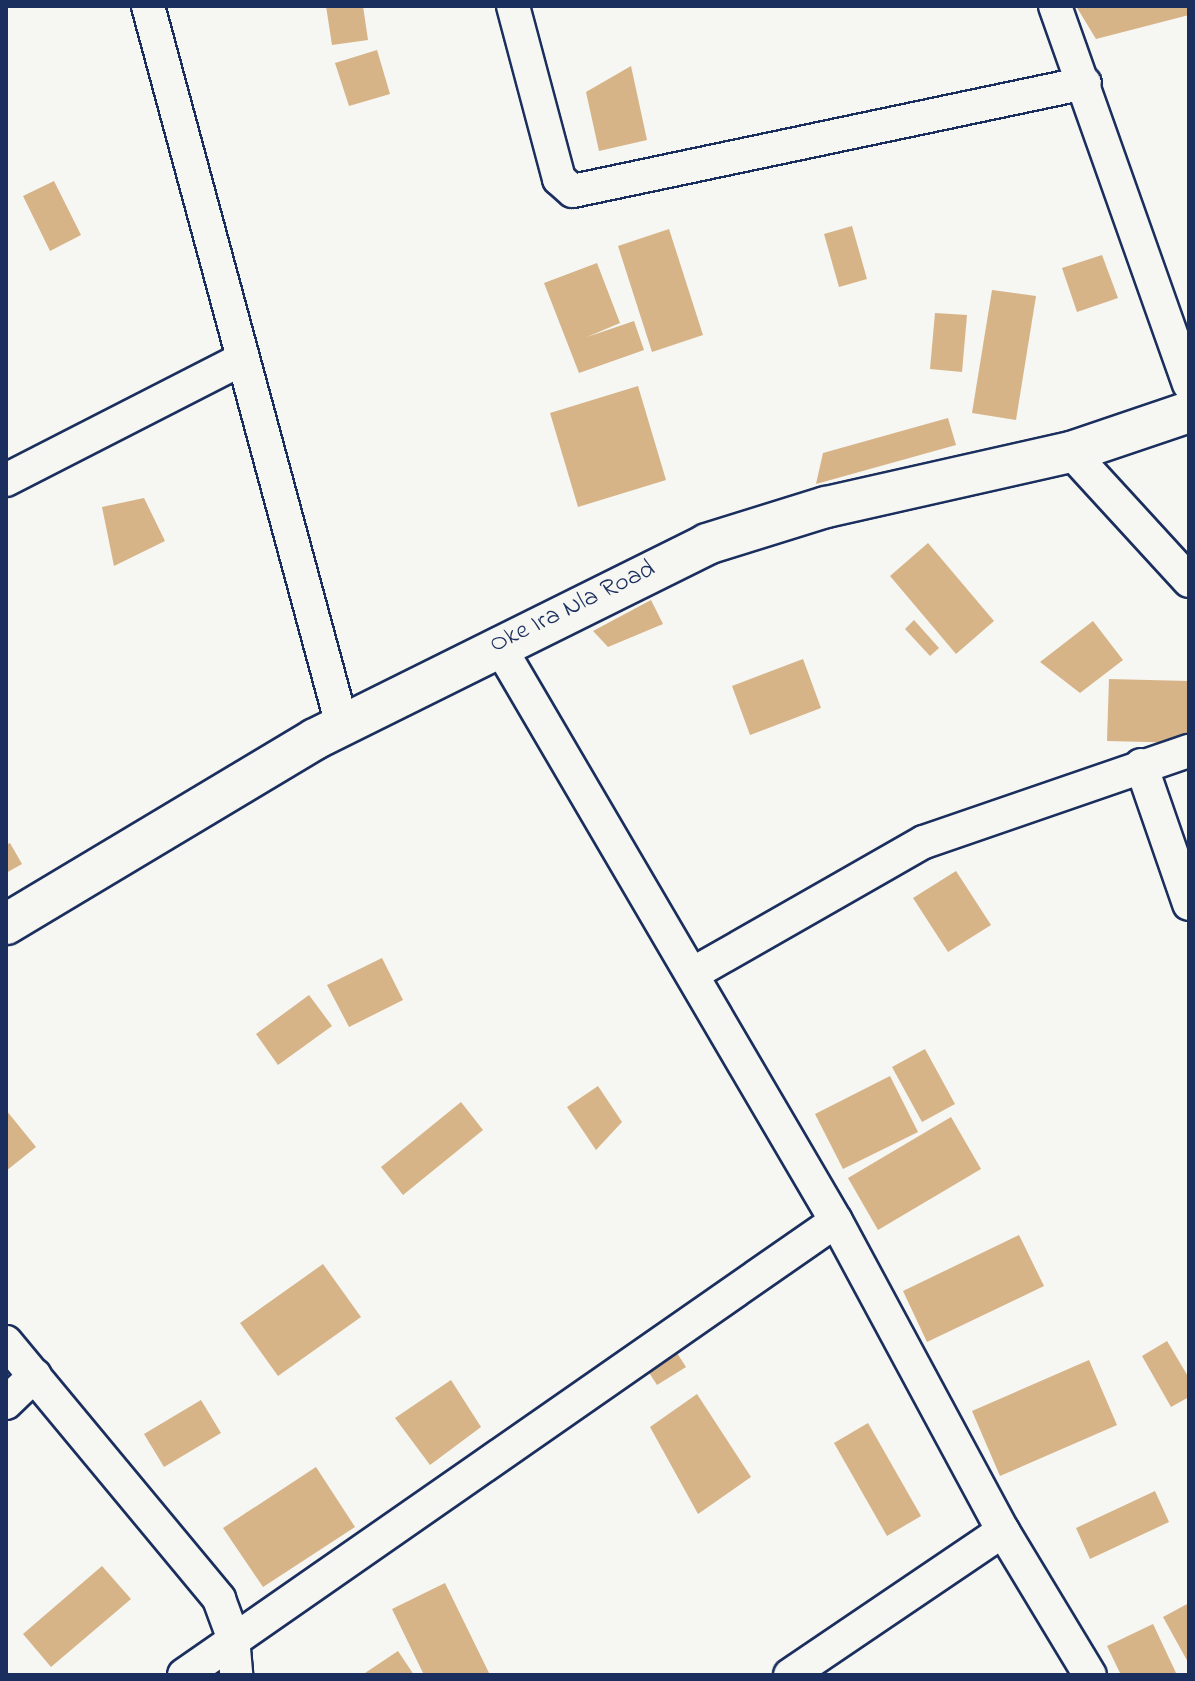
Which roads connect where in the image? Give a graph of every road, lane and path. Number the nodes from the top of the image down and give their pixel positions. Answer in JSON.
{"nodes":[{"id":1,"x":148,"y":6,"type":"edge"},
{"id":2,"x":513,"y":6,"type":"edge"},
{"id":3,"x":1055,"y":6,"type":"edge"},
{"id":4,"x":1085,"y":83,"type":"junction"},
{"id":5,"x":239,"y":361,"type":"junction"},
{"id":6,"x":1189,"y":384,"type":"edge"},
{"id":7,"x":1189,"y":412,"type":"edge"},
{"id":8,"x":1071,"y":452,"type":"junction"},
{"id":9,"x":6,"y":480,"type":"edge"},
{"id":10,"x":1189,"y":581,"type":"edge"},
{"id":11,"x":498,"y":644,"type":"junction"},
{"id":12,"x":342,"y":725,"type":"junction"},
{"id":13,"x":1189,"y":751,"type":"edge"},
{"id":14,"x":1141,"y":765,"type":"junction"},
{"id":15,"x":1189,"y":904,"type":"edge"},
{"id":16,"x":6,"y":924,"type":"edge"},
{"id":17,"x":694,"y":973,"type":"junction"},
{"id":18,"x":836,"y":1221,"type":"junction"},
{"id":19,"x":6,"y":1342,"type":"edge"},
{"id":20,"x":35,"y":1375,"type":"junction"},
{"id":21,"x":6,"y":1403,"type":"edge"},
{"id":22,"x":1003,"y":1531,"type":"junction"},
{"id":23,"x":233,"y":1637,"type":"junction"},
{"id":24,"x":184,"y":1675,"type":"edge"},
{"id":25,"x":236,"y":1675,"type":"edge"},
{"id":26,"x":790,"y":1675,"type":"edge"},
{"id":27,"x":1090,"y":1675,"type":"edge"}],
"edges":[{"from":1,"to":5,"type":"street"},
{"from":2,"to":4,"type":"street"},
{"from":3,"to":4,"type":"street"},
{"from":4,"to":6,"type":"street"},
{"from":5,"to":9,"type":"street"},
{"from":5,"to":12,"type":"street"},
{"from":7,"to":8,"type":"street","name":"Oke Ira Nla Road"},
{"from":8,"to":10,"type":"street"},
{"from":8,"to":11,"type":"street","name":"Oke Ira Nla Road"},
{"from":11,"to":12,"type":"street","name":"Oke Ira Nla Road"},
{"from":11,"to":17,"type":"street"},
{"from":12,"to":16,"type":"street","name":"Oke Ira Nla Road"},
{"from":13,"to":14,"type":"street"},
{"from":14,"to":15,"type":"street"},
{"from":14,"to":17,"type":"street"},
{"from":17,"to":18,"type":"street"},
{"from":18,"to":22,"type":"street"},
{"from":18,"to":23,"type":"street"},
{"from":19,"to":20,"type":"street"},
{"from":20,"to":21,"type":"street"},
{"from":20,"to":23,"type":"street"},
{"from":22,"to":26,"type":"street"},
{"from":22,"to":27,"type":"street"},
{"from":23,"to":24,"type":"street"},
{"from":23,"to":25,"type":"street"}]}
